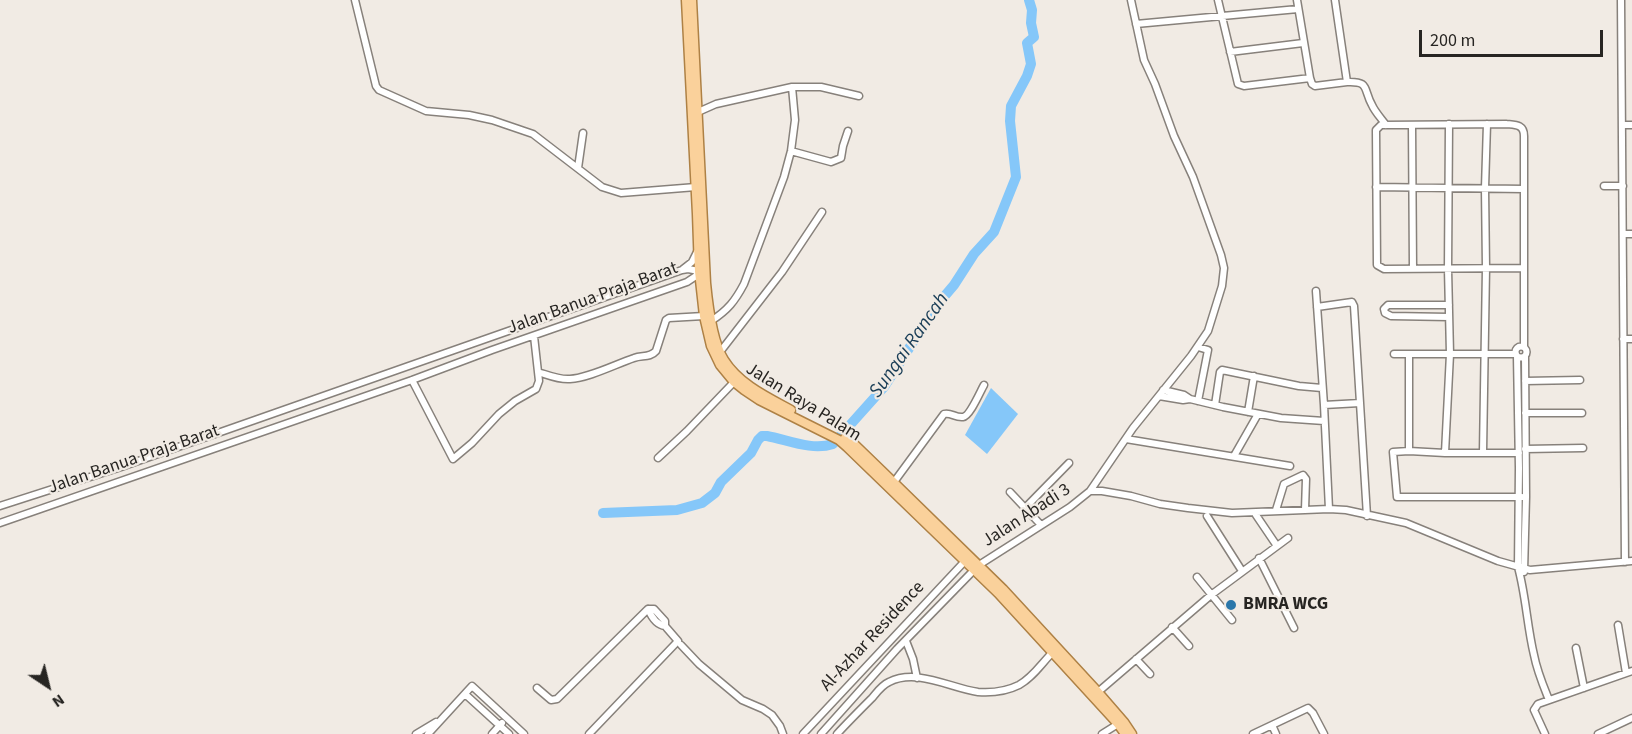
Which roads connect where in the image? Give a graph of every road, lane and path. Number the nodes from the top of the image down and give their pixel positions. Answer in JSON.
{"nodes":[{"id":1,"x":355,"y":0,"type":"edge"},
{"id":2,"x":686,"y":0,"type":"edge"},
{"id":3,"x":692,"y":0,"type":"edge"},
{"id":4,"x":1131,"y":0,"type":"edge"},
{"id":5,"x":1218,"y":0,"type":"edge"},
{"id":6,"x":1297,"y":0,"type":"edge"},
{"id":7,"x":1335,"y":0,"type":"edge"},
{"id":8,"x":1621,"y":0,"type":"edge"},
{"id":9,"x":1299,"y":9,"type":"junction"},
{"id":10,"x":1221,"y":16,"type":"junction"},
{"id":11,"x":689,"y":17,"type":"junction"},
{"id":12,"x":1136,"y":24,"type":"junction"},
{"id":13,"x":1303,"y":43,"type":"junction"},
{"id":14,"x":1230,"y":52,"type":"junction"},
{"id":15,"x":1310,"y":78,"type":"junction"},
{"id":16,"x":1347,"y":82,"type":"junction"},
{"id":17,"x":792,"y":87,"type":"junction"},
{"id":18,"x":859,"y":96,"type":"dead end"},
{"id":19,"x":698,"y":112,"type":"junction"},
{"id":20,"x":1449,"y":124,"type":"junction"},
{"id":21,"x":1487,"y":124,"type":"junction"},
{"id":22,"x":1386,"y":125,"type":"junction"},
{"id":23,"x":1412,"y":125,"type":"junction"},
{"id":24,"x":1622,"y":125,"type":"junction"},
{"id":25,"x":1632,"y":125,"type":"edge"},
{"id":26,"x":848,"y":131,"type":"dead end"},
{"id":27,"x":583,"y":133,"type":"dead end"},
{"id":28,"x":791,"y":151,"type":"junction"},
{"id":29,"x":578,"y":168,"type":"junction"},
{"id":30,"x":1604,"y":186,"type":"dead end"},
{"id":31,"x":1623,"y":186,"type":"junction"},
{"id":32,"x":1376,"y":187,"type":"junction"},
{"id":33,"x":1413,"y":187,"type":"junction"},
{"id":34,"x":696,"y":188,"type":"junction"},
{"id":35,"x":1450,"y":188,"type":"junction"},
{"id":36,"x":1485,"y":188,"type":"junction"},
{"id":37,"x":1524,"y":189,"type":"junction"},
{"id":38,"x":822,"y":212,"type":"dead end"},
{"id":39,"x":1623,"y":234,"type":"junction"},
{"id":40,"x":1632,"y":234,"type":"edge"},
{"id":41,"x":701,"y":253,"type":"junction"},
{"id":42,"x":1486,"y":268,"type":"junction"},
{"id":43,"x":1524,"y":268,"type":"junction"},
{"id":44,"x":1413,"y":269,"type":"junction"},
{"id":45,"x":1448,"y":269,"type":"junction"},
{"id":46,"x":682,"y":270,"type":"junction"},
{"id":47,"x":699,"y":271,"type":"junction"},
{"id":48,"x":687,"y":282,"type":"junction"},
{"id":49,"x":703,"y":286,"type":"junction"},
{"id":50,"x":1316,"y":291,"type":"dead end"},
{"id":51,"x":1404,"y":305,"type":"junction"},
{"id":52,"x":1432,"y":305,"type":"junction"},
{"id":53,"x":1449,"y":305,"type":"junction"},
{"id":54,"x":1317,"y":307,"type":"junction"},
{"id":55,"x":1405,"y":316,"type":"junction"},
{"id":56,"x":1431,"y":317,"type":"junction"},
{"id":57,"x":1449,"y":317,"type":"junction"},
{"id":58,"x":707,"y":318,"type":"junction"},
{"id":59,"x":534,"y":336,"type":"junction"},
{"id":60,"x":1623,"y":339,"type":"junction"},
{"id":61,"x":1632,"y":339,"type":"edge"},
{"id":62,"x":1198,"y":346,"type":"junction"},
{"id":63,"x":720,"y":352,"type":"junction"},
{"id":64,"x":1395,"y":354,"type":"dead end"},
{"id":65,"x":1409,"y":354,"type":"junction"},
{"id":66,"x":1450,"y":354,"type":"junction"},
{"id":67,"x":1484,"y":354,"type":"junction"},
{"id":68,"x":1519,"y":355,"type":"junction"},
{"id":69,"x":538,"y":372,"type":"junction"},
{"id":70,"x":1254,"y":376,"type":"junction"},
{"id":71,"x":412,"y":380,"type":"junction"},
{"id":72,"x":1580,"y":380,"type":"dead end"},
{"id":73,"x":1525,"y":381,"type":"junction"},
{"id":74,"x":734,"y":382,"type":"junction"},
{"id":75,"x":984,"y":385,"type":"dead end"},
{"id":76,"x":1322,"y":388,"type":"junction"},
{"id":77,"x":1161,"y":393,"type":"junction"},
{"id":78,"x":1521,"y":400,"type":"junction"},
{"id":79,"x":1198,"y":401,"type":"junction"},
{"id":80,"x":1360,"y":403,"type":"junction"},
{"id":81,"x":1215,"y":405,"type":"junction"},
{"id":82,"x":1324,"y":405,"type":"junction"},
{"id":83,"x":1248,"y":412,"type":"junction"},
{"id":84,"x":1582,"y":412,"type":"dead end"},
{"id":85,"x":1525,"y":413,"type":"junction"},
{"id":86,"x":1258,"y":414,"type":"junction"},
{"id":87,"x":1623,"y":420,"type":"junction"},
{"id":88,"x":1632,"y":420,"type":"edge"},
{"id":89,"x":1324,"y":421,"type":"junction"},
{"id":90,"x":830,"y":433,"type":"junction"},
{"id":91,"x":840,"y":438,"type":"junction"},
{"id":92,"x":1126,"y":439,"type":"junction"},
{"id":93,"x":1583,"y":448,"type":"dead end"},
{"id":94,"x":1526,"y":449,"type":"junction"},
{"id":95,"x":1409,"y":451,"type":"junction"},
{"id":96,"x":1483,"y":452,"type":"junction"},
{"id":97,"x":1445,"y":453,"type":"junction"},
{"id":98,"x":1519,"y":453,"type":"junction"},
{"id":99,"x":1234,"y":456,"type":"junction"},
{"id":100,"x":658,"y":458,"type":"dead end"},
{"id":101,"x":1069,"y":463,"type":"dead end"},
{"id":102,"x":1290,"y":466,"type":"dead end"},
{"id":103,"x":894,"y":483,"type":"junction"},
{"id":104,"x":1090,"y":491,"type":"junction"},
{"id":105,"x":1010,"y":492,"type":"dead end"},
{"id":106,"x":1522,"y":497,"type":"junction"},
{"id":107,"x":0,"y":506,"type":"edge"},
{"id":108,"x":1025,"y":508,"type":"junction"},
{"id":109,"x":1329,"y":509,"type":"junction"},
{"id":110,"x":1275,"y":510,"type":"junction"},
{"id":111,"x":1305,"y":510,"type":"junction"},
{"id":112,"x":1256,"y":515,"type":"dead end"},
{"id":113,"x":1207,"y":516,"type":"dead end"},
{"id":114,"x":1367,"y":516,"type":"junction"},
{"id":115,"x":0,"y":523,"type":"edge"},
{"id":116,"x":933,"y":525,"type":"junction"},
{"id":117,"x":1041,"y":525,"type":"junction"},
{"id":118,"x":1288,"y":537,"type":"dead end"},
{"id":119,"x":1277,"y":546,"type":"junction"},
{"id":120,"x":1259,"y":558,"type":"junction"},
{"id":121,"x":965,"y":561,"type":"junction"},
{"id":122,"x":1628,"y":561,"type":"edge"},
{"id":123,"x":977,"y":567,"type":"junction"},
{"id":124,"x":1521,"y":568,"type":"junction"},
{"id":125,"x":1242,"y":571,"type":"junction"},
{"id":126,"x":1197,"y":577,"type":"dead end"},
{"id":127,"x":1211,"y":595,"type":"junction"},
{"id":128,"x":1232,"y":620,"type":"dead end"},
{"id":129,"x":1618,"y":625,"type":"dead end"},
{"id":130,"x":1172,"y":627,"type":"junction"},
{"id":131,"x":1294,"y":628,"type":"dead end"},
{"id":132,"x":906,"y":641,"type":"junction"},
{"id":133,"x":681,"y":645,"type":"dead end"},
{"id":134,"x":1189,"y":646,"type":"dead end"},
{"id":135,"x":1576,"y":648,"type":"dead end"},
{"id":136,"x":1055,"y":650,"type":"junction"},
{"id":137,"x":1136,"y":659,"type":"junction"},
{"id":138,"x":1629,"y":672,"type":"edge"},
{"id":139,"x":1150,"y":674,"type":"dead end"},
{"id":140,"x":917,"y":678,"type":"junction"},
{"id":141,"x":537,"y":688,"type":"dead end"},
{"id":142,"x":1584,"y":688,"type":"junction"},
{"id":143,"x":1098,"y":692,"type":"junction"},
{"id":144,"x":465,"y":694,"type":"junction"},
{"id":145,"x":1549,"y":700,"type":"junction"},
{"id":146,"x":1632,"y":717,"type":"edge"},
{"id":147,"x":442,"y":719,"type":"junction"},
{"id":148,"x":509,"y":720,"type":"junction"},
{"id":149,"x":1118,"y":724,"type":"junction"},
{"id":150,"x":1272,"y":725,"type":"junction"},
{"id":151,"x":504,"y":731,"type":"edge"},
{"id":152,"x":417,"y":734,"type":"edge"},
{"id":153,"x":428,"y":734,"type":"edge"},
{"id":154,"x":492,"y":734,"type":"edge"},
{"id":155,"x":524,"y":734,"type":"edge"},
{"id":156,"x":589,"y":734,"type":"edge"},
{"id":157,"x":783,"y":734,"type":"edge"},
{"id":158,"x":802,"y":734,"type":"edge"},
{"id":159,"x":821,"y":734,"type":"edge"},
{"id":160,"x":837,"y":734,"type":"edge"},
{"id":161,"x":1102,"y":734,"type":"edge"},
{"id":162,"x":1125,"y":734,"type":"edge"},
{"id":163,"x":1132,"y":734,"type":"edge"},
{"id":164,"x":1253,"y":734,"type":"edge"},
{"id":165,"x":1276,"y":734,"type":"edge"},
{"id":166,"x":1324,"y":734,"type":"edge"},
{"id":167,"x":1545,"y":734,"type":"edge"},
{"id":168,"x":1598,"y":734,"type":"edge"}],
"edges":[{"from":1,"to":29,"type":"street"},
{"from":2,"to":11,"type":"main road","name":"Jalan Raya Palam"},
{"from":3,"to":11,"type":"main road","name":"Jalan Raya Palam"},
{"from":4,"to":12,"type":"street","name":"Jalan Abadi 3"},
{"from":5,"to":10,"type":"street"},
{"from":6,"to":9,"type":"street"},
{"from":7,"to":16,"type":"street"},
{"from":8,"to":24,"type":"street"},
{"from":9,"to":10,"type":"street"},
{"from":9,"to":13,"type":"street"},
{"from":10,"to":12,"type":"street"},
{"from":10,"to":14,"type":"street"},
{"from":11,"to":19,"type":"main road","name":"Jalan Raya Palam"},
{"from":11,"to":34,"type":"main road","name":"Jalan Raya Palam"},
{"from":12,"to":62,"type":"street","name":"Jalan Abadi 3"},
{"from":13,"to":14,"type":"street"},
{"from":13,"to":15,"type":"street"},
{"from":14,"to":15,"type":"street"},
{"from":15,"to":16,"type":"street"},
{"from":16,"to":22,"type":"street"},
{"from":17,"to":18,"type":"street"},
{"from":17,"to":19,"type":"street"},
{"from":17,"to":28,"type":"street"},
{"from":19,"to":41,"type":"main road","name":"Jalan Raya Palam"},
{"from":20,"to":21,"type":"street"},
{"from":20,"to":23,"type":"street"},
{"from":20,"to":35,"type":"street"},
{"from":21,"to":36,"type":"street"},
{"from":21,"to":37,"type":"street"},
{"from":22,"to":23,"type":"street"},
{"from":22,"to":32,"type":"street"},
{"from":23,"to":33,"type":"street"},
{"from":24,"to":25,"type":"street"},
{"from":24,"to":31,"type":"street"},
{"from":26,"to":28,"type":"street"},
{"from":27,"to":29,"type":"street"},
{"from":28,"to":58,"type":"street"},
{"from":29,"to":34,"type":"street"},
{"from":30,"to":31,"type":"street"},
{"from":31,"to":39,"type":"street"},
{"from":32,"to":33,"type":"street"},
{"from":32,"to":44,"type":"street"},
{"from":33,"to":35,"type":"street"},
{"from":33,"to":44,"type":"street"},
{"from":34,"to":41,"type":"main road","name":"Jalan Raya Palam"},
{"from":35,"to":36,"type":"street"},
{"from":35,"to":45,"type":"street"},
{"from":36,"to":37,"type":"street"},
{"from":36,"to":42,"type":"street"},
{"from":37,"to":43,"type":"street"},
{"from":38,"to":63,"type":"street"},
{"from":39,"to":40,"type":"street"},
{"from":39,"to":60,"type":"street"},
{"from":41,"to":46,"type":"street"},
{"from":41,"to":47,"type":"main road","name":"Jalan Raya Palam"},
{"from":41,"to":49,"type":"main road","name":"Jalan Raya Palam"},
{"from":42,"to":43,"type":"street"},
{"from":42,"to":45,"type":"street"},
{"from":42,"to":67,"type":"street"},
{"from":43,"to":68,"type":"street"},
{"from":44,"to":45,"type":"street"},
{"from":45,"to":53,"type":"street"},
{"from":46,"to":47,"type":"street","name":"Jalan Banua Praja Barat"},
{"from":46,"to":107,"type":"street","name":"Jalan Banua Praja Barat"},
{"from":47,"to":48,"type":"street","name":"Jalan Banua Praja Barat"},
{"from":47,"to":49,"type":"main road","name":"Jalan Raya Palam"},
{"from":48,"to":49,"type":"street"},
{"from":48,"to":59,"type":"street","name":"Jalan Banua Praja Barat"},
{"from":49,"to":58,"type":"main road","name":"Jalan Raya Palam"},
{"from":50,"to":54,"type":"street"},
{"from":51,"to":52,"type":"street"},
{"from":51,"to":55,"type":"street"},
{"from":51,"to":55,"type":"street"},
{"from":52,"to":53,"type":"street"},
{"from":52,"to":56,"type":"street"},
{"from":53,"to":57,"type":"street"},
{"from":54,"to":76,"type":"street"},
{"from":54,"to":80,"type":"street"},
{"from":55,"to":56,"type":"street"},
{"from":56,"to":57,"type":"street"},
{"from":57,"to":66,"type":"street"},
{"from":58,"to":63,"type":"main road","name":"Jalan Raya Palam"},
{"from":58,"to":69,"type":"street"},
{"from":58,"to":74,"type":"main road","name":"Jalan Raya Palam"},
{"from":59,"to":69,"type":"street"},
{"from":59,"to":71,"type":"street","name":"Jalan Banua Praja Barat"},
{"from":60,"to":61,"type":"street"},
{"from":60,"to":87,"type":"street"},
{"from":62,"to":77,"type":"street","name":"Jalan Abadi 3"},
{"from":62,"to":79,"type":"street"},
{"from":63,"to":90,"type":"main road","name":"Jalan Raya Palam"},
{"from":64,"to":65,"type":"street"},
{"from":65,"to":66,"type":"street"},
{"from":65,"to":95,"type":"street"},
{"from":66,"to":67,"type":"street"},
{"from":66,"to":97,"type":"street"},
{"from":67,"to":68,"type":"street"},
{"from":67,"to":96,"type":"street"},
{"from":68,"to":73,"type":"street"},
{"from":68,"to":78,"type":"street"},
{"from":69,"to":71,"type":"street"},
{"from":70,"to":76,"type":"street"},
{"from":70,"to":81,"type":"street"},
{"from":70,"to":83,"type":"street"},
{"from":71,"to":115,"type":"street","name":"Jalan Banua Praja Barat"},
{"from":72,"to":73,"type":"street"},
{"from":73,"to":78,"type":"street"},
{"from":74,"to":90,"type":"main road","name":"Jalan Raya Palam"},
{"from":74,"to":100,"type":"street"},
{"from":75,"to":103,"type":"street"},
{"from":76,"to":82,"type":"street"},
{"from":77,"to":79,"type":"street"},
{"from":77,"to":92,"type":"street","name":"Jalan Abadi 3"},
{"from":78,"to":85,"type":"street"},
{"from":78,"to":98,"type":"street"},
{"from":79,"to":81,"type":"street"},
{"from":80,"to":82,"type":"street"},
{"from":80,"to":114,"type":"street"},
{"from":81,"to":83,"type":"street"},
{"from":82,"to":89,"type":"street"},
{"from":83,"to":86,"type":"street"},
{"from":84,"to":85,"type":"street"},
{"from":85,"to":94,"type":"street"},
{"from":86,"to":89,"type":"street"},
{"from":86,"to":99,"type":"street"},
{"from":87,"to":88,"type":"street"},
{"from":87,"to":122,"type":"street"},
{"from":89,"to":109,"type":"street"},
{"from":90,"to":91,"type":"main road","name":"Jalan Raya Palam"},
{"from":91,"to":103,"type":"main road","name":"Jalan Raya Palam"},
{"from":91,"to":116,"type":"main road","name":"Jalan Raya Palam"},
{"from":92,"to":99,"type":"street"},
{"from":92,"to":104,"type":"street","name":"Jalan Abadi 3"},
{"from":93,"to":94,"type":"street"},
{"from":94,"to":106,"type":"street"},
{"from":95,"to":97,"type":"street"},
{"from":95,"to":106,"type":"street"},
{"from":96,"to":97,"type":"street"},
{"from":96,"to":98,"type":"street"},
{"from":98,"to":106,"type":"street"},
{"from":99,"to":102,"type":"street"},
{"from":101,"to":108,"type":"street"},
{"from":103,"to":116,"type":"main road","name":"Jalan Raya Palam"},
{"from":104,"to":110,"type":"street"},
{"from":104,"to":117,"type":"street","name":"Jalan Abadi 3"},
{"from":105,"to":108,"type":"street"},
{"from":106,"to":124,"type":"street"},
{"from":108,"to":117,"type":"street"},
{"from":109,"to":111,"type":"street"},
{"from":109,"to":114,"type":"street"},
{"from":110,"to":111,"type":"street"},
{"from":110,"to":111,"type":"street"},
{"from":112,"to":119,"type":"street"},
{"from":113,"to":125,"type":"street"},
{"from":114,"to":124,"type":"street"},
{"from":116,"to":121,"type":"main road","name":"Jalan Raya Palam"},
{"from":116,"to":123,"type":"main road","name":"Jalan Raya Palam"},
{"from":117,"to":123,"type":"street","name":"Jalan Abadi 3"},
{"from":118,"to":119,"type":"street"},
{"from":119,"to":120,"type":"street"},
{"from":120,"to":125,"type":"street"},
{"from":120,"to":131,"type":"street"},
{"from":121,"to":123,"type":"main road","name":"Jalan Raya Palam"},
{"from":121,"to":158,"type":"street","name":"Al-Azhar Residence"},
{"from":122,"to":124,"type":"street"},
{"from":123,"to":132,"type":"street","name":"Al-Azhar Residence"},
{"from":123,"to":136,"type":"main road","name":"Jalan Raya Palam"},
{"from":124,"to":145,"type":"street"},
{"from":125,"to":127,"type":"street"},
{"from":126,"to":127,"type":"street"},
{"from":127,"to":128,"type":"street"},
{"from":127,"to":130,"type":"street"},
{"from":129,"to":138,"type":"street"},
{"from":130,"to":134,"type":"street"},
{"from":130,"to":137,"type":"street"},
{"from":132,"to":140,"type":"street"},
{"from":132,"to":159,"type":"street","name":"Al-Azhar Residence"},
{"from":133,"to":157,"type":"street"},
{"from":135,"to":142,"type":"street"},
{"from":136,"to":140,"type":"street"},
{"from":136,"to":143,"type":"main road","name":"Jalan Raya Palam"},
{"from":136,"to":149,"type":"main road","name":"Jalan Raya Palam"},
{"from":137,"to":139,"type":"street"},
{"from":137,"to":143,"type":"street"},
{"from":138,"to":142,"type":"street"},
{"from":140,"to":160,"type":"street"},
{"from":141,"to":156,"type":"street"},
{"from":142,"to":145,"type":"street"},
{"from":143,"to":163,"type":"main road","name":"Jalan Raya Palam"},
{"from":144,"to":147,"type":"street"},
{"from":144,"to":148,"type":"street"},
{"from":144,"to":151,"type":"street"},
{"from":145,"to":167,"type":"street"},
{"from":146,"to":168,"type":"street"},
{"from":147,"to":152,"type":"street"},
{"from":147,"to":153,"type":"street"},
{"from":148,"to":151,"type":"street"},
{"from":148,"to":155,"type":"street"},
{"from":149,"to":161,"type":"street"},
{"from":149,"to":162,"type":"main road","name":"Jalan Raya Palam"},
{"from":150,"to":164,"type":"street"},
{"from":150,"to":165,"type":"street"},
{"from":150,"to":166,"type":"street"},
{"from":151,"to":154,"type":"street"}]}
